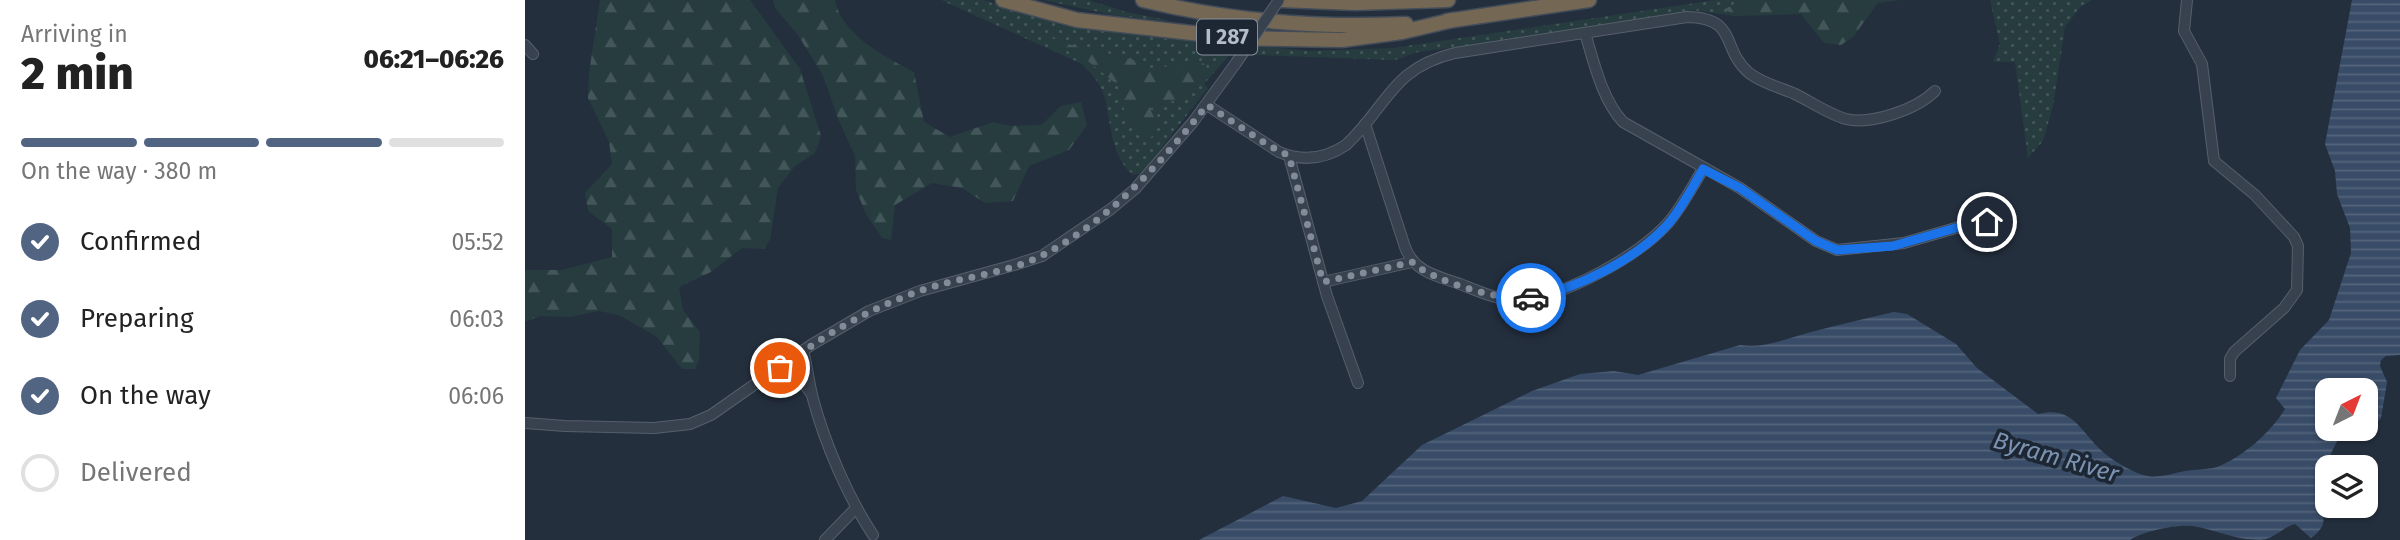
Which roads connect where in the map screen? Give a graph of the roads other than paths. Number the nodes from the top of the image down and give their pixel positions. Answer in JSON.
{"nodes":[{"id":1,"x":1003,"y":0,"type":"edge"},
{"id":2,"x":1143,"y":0,"type":"edge"},
{"id":3,"x":1280,"y":0,"type":"edge"},
{"id":4,"x":1409,"y":0,"type":"edge"},
{"id":5,"x":1448,"y":0,"type":"edge"},
{"id":6,"x":1589,"y":0,"type":"edge"},
{"id":7,"x":2187,"y":0,"type":"edge"},
{"id":8,"x":1426,"y":2,"type":"junction"},
{"id":9,"x":1453,"y":20,"type":"junction"},
{"id":10,"x":1585,"y":33,"type":"junction"},
{"id":11,"x":525,"y":45,"type":"edge"},
{"id":12,"x":533,"y":54,"type":"dead end"},
{"id":13,"x":1935,"y":91,"type":"dead end"},
{"id":14,"x":1207,"y":105,"type":"junction"},
{"id":15,"x":1365,"y":124,"type":"junction"},
{"id":16,"x":1289,"y":156,"type":"junction"},
{"id":17,"x":1703,"y":169,"type":"junction"},
{"id":18,"x":1987,"y":222,"type":"dead end"},
{"id":19,"x":1412,"y":262,"type":"junction"},
{"id":20,"x":1323,"y":282,"type":"junction"},
{"id":21,"x":803,"y":350,"type":"junction"},
{"id":22,"x":780,"y":368,"type":"junction"},
{"id":23,"x":2230,"y":376,"type":"dead end"},
{"id":24,"x":1359,"y":383,"type":"dead end"},
{"id":25,"x":813,"y":399,"type":"junction"},
{"id":26,"x":525,"y":423,"type":"edge"},
{"id":27,"x":856,"y":508,"type":"junction"},
{"id":28,"x":873,"y":535,"type":"dead end"},
{"id":29,"x":825,"y":540,"type":"edge"}],
"edges":[{"from":1,"to":9,"type":"highway","number":"I 287"},
{"from":2,"to":9,"type":"highway"},
{"from":3,"to":8,"type":"highway"},
{"from":3,"to":14,"type":"street","bridge":true},
{"from":4,"to":8,"type":"highway"},
{"from":5,"to":8,"type":"highway"},
{"from":6,"to":9,"type":"highway"},
{"from":7,"to":23,"type":"street"},
{"from":10,"to":13,"type":"street"},
{"from":10,"to":15,"type":"street"},
{"from":10,"to":17,"type":"street"},
{"from":11,"to":12,"type":"street"},
{"from":14,"to":16,"type":"street"},
{"from":14,"to":21,"type":"street"},
{"from":15,"to":16,"type":"street"},
{"from":15,"to":19,"type":"street"},
{"from":16,"to":20,"type":"street"},
{"from":17,"to":18,"type":"street"},
{"from":17,"to":19,"type":"street"},
{"from":19,"to":20,"type":"street"},
{"from":20,"to":24,"type":"street"},
{"from":21,"to":22,"type":"street"},
{"from":21,"to":25,"type":"street"},
{"from":22,"to":25,"type":"street"},
{"from":22,"to":26,"type":"street"},
{"from":25,"to":27,"type":"street"},
{"from":27,"to":28,"type":"street"},
{"from":27,"to":29,"type":"street"}]}
